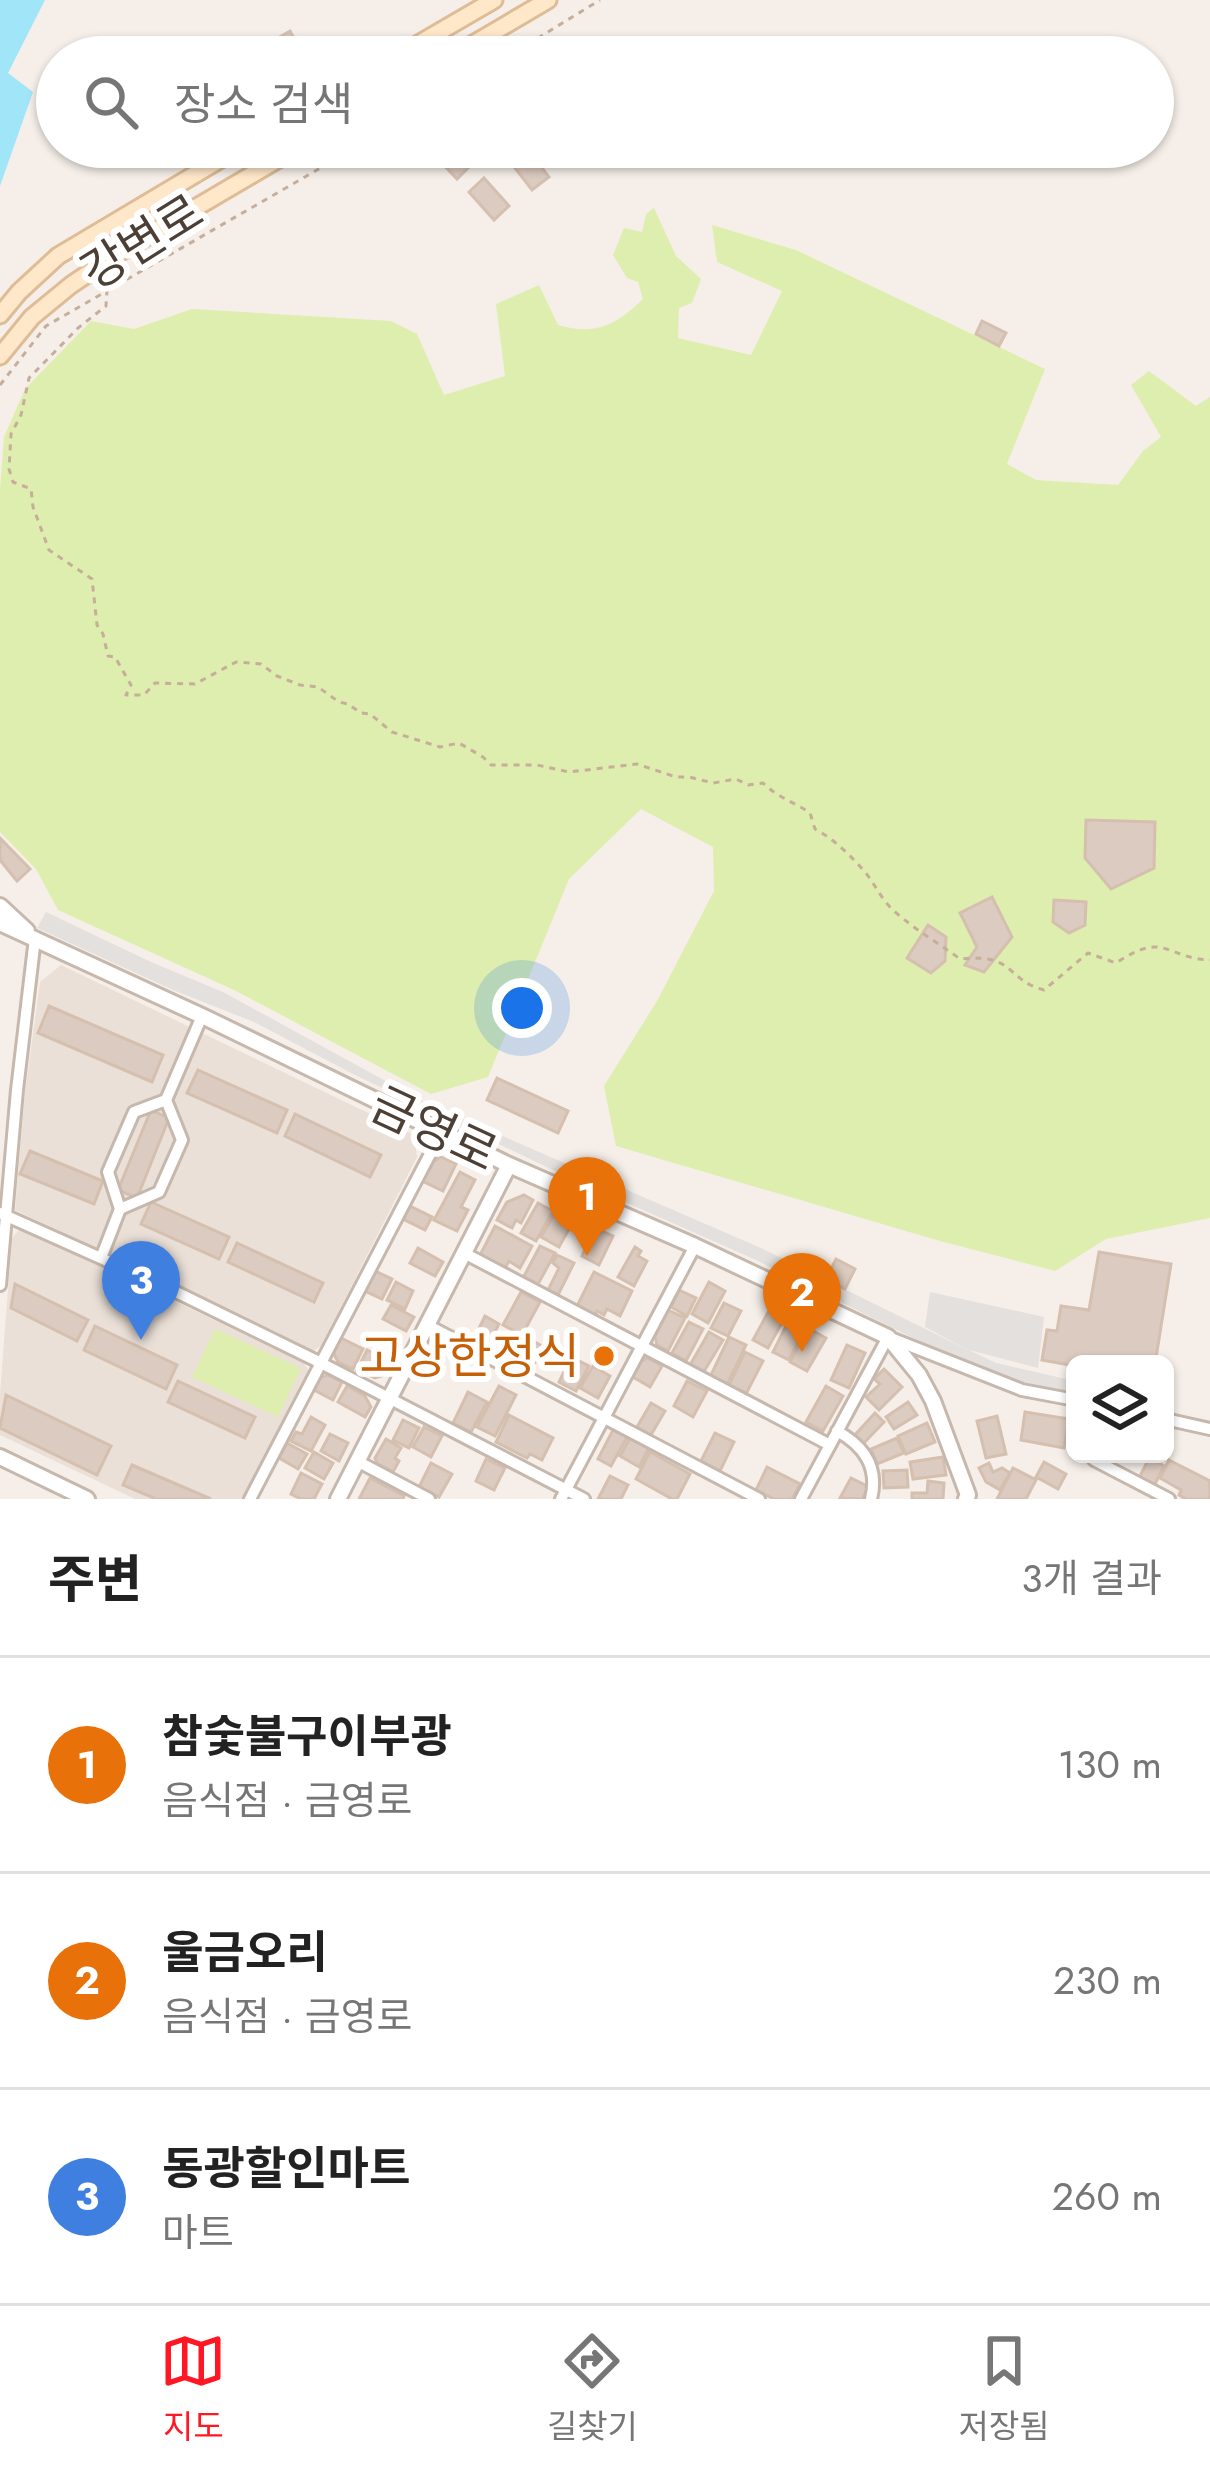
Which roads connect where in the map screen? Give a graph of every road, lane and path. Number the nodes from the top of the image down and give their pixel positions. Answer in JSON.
{"nodes":[{"id":1,"x":494,"y":0,"type":"edge"},
{"id":2,"x":548,"y":0,"type":"edge"},
{"id":3,"x":600,"y":0,"type":"edge"},
{"id":4,"x":432,"y":36,"type":"edge"},
{"id":5,"x":487,"y":36,"type":"edge"},
{"id":6,"x":541,"y":36,"type":"edge"},
{"id":7,"x":206,"y":168,"type":"edge"},
{"id":8,"x":263,"y":168,"type":"edge"},
{"id":9,"x":320,"y":168,"type":"edge"},
{"id":10,"x":99,"y":266,"type":"junction"},
{"id":11,"x":107,"y":290,"type":"junction"},
{"id":12,"x":0,"y":315,"type":"edge"},
{"id":13,"x":0,"y":356,"type":"edge"},
{"id":14,"x":0,"y":386,"type":"edge"},
{"id":15,"x":0,"y":906,"type":"edge"},
{"id":16,"x":0,"y":923,"type":"edge"},
{"id":17,"x":35,"y":938,"type":"junction"},
{"id":18,"x":1210,"y":960,"type":"edge"},
{"id":19,"x":202,"y":1016,"type":"junction"},
{"id":20,"x":0,"y":1087,"type":"edge"},
{"id":21,"x":17,"y":1090,"type":"junction"},
{"id":22,"x":166,"y":1100,"type":"junction"},
{"id":23,"x":441,"y":1133,"type":"junction"},
{"id":24,"x":509,"y":1165,"type":"junction"},
{"id":25,"x":120,"y":1209,"type":"junction"},
{"id":26,"x":3,"y":1214,"type":"edge"},
{"id":27,"x":695,"y":1246,"type":"junction"},
{"id":28,"x":464,"y":1253,"type":"junction"},
{"id":29,"x":100,"y":1258,"type":"junction"},
{"id":30,"x":0,"y":1285,"type":"edge"},
{"id":31,"x":427,"y":1325,"type":"junction"},
{"id":32,"x":889,"y":1336,"type":"junction"},
{"id":33,"x":642,"y":1345,"type":"junction"},
{"id":34,"x":320,"y":1362,"type":"junction"},
{"id":35,"x":390,"y":1398,"type":"junction"},
{"id":36,"x":1066,"y":1398,"type":"edge"},
{"id":37,"x":604,"y":1417,"type":"junction"},
{"id":38,"x":1174,"y":1421,"type":"edge"},
{"id":39,"x":1210,"y":1429,"type":"edge"},
{"id":40,"x":837,"y":1431,"type":"junction"},
{"id":41,"x":830,"y":1445,"type":"junction"},
{"id":42,"x":0,"y":1457,"type":"edge"},
{"id":43,"x":357,"y":1461,"type":"junction"},
{"id":44,"x":1100,"y":1463,"type":"edge"},
{"id":45,"x":563,"y":1494,"type":"edge"},
{"id":46,"x":969,"y":1498,"type":"edge"},
{"id":47,"x":87,"y":1499,"type":"edge"},
{"id":48,"x":250,"y":1499,"type":"edge"},
{"id":49,"x":338,"y":1499,"type":"edge"},
{"id":50,"x":429,"y":1499,"type":"edge"},
{"id":51,"x":584,"y":1499,"type":"edge"},
{"id":52,"x":759,"y":1499,"type":"edge"},
{"id":53,"x":801,"y":1499,"type":"edge"},
{"id":54,"x":871,"y":1499,"type":"edge"},
{"id":55,"x":1169,"y":1499,"type":"edge"}],
"edges":[{"from":1,"to":4,"type":"main road"},
{"from":2,"to":5,"type":"main road"},
{"from":3,"to":6,"type":"path"},
{"from":7,"to":12,"type":"main road","name":"강변로"},
{"from":8,"to":10,"type":"main road","name":"강변로"},
{"from":9,"to":11,"type":"path"},
{"from":10,"to":11,"type":"path"},
{"from":10,"to":13,"type":"main road","name":"강변로"},
{"from":11,"to":14,"type":"path"},
{"from":11,"to":18,"type":"path"},
{"from":15,"to":17,"type":"street"},
{"from":16,"to":17,"type":"street","name":"금영로"},
{"from":17,"to":19,"type":"street","name":"금영로"},
{"from":17,"to":21,"type":"street"},
{"from":19,"to":22,"type":"street"},
{"from":19,"to":23,"type":"street","name":"금영로"},
{"from":20,"to":21,"type":"street"},
{"from":21,"to":26,"type":"street"},
{"from":22,"to":25,"type":"street"},
{"from":22,"to":25,"type":"street"},
{"from":23,"to":24,"type":"street","name":"금영로"},
{"from":23,"to":34,"type":"street"},
{"from":24,"to":27,"type":"street","name":"금영로"},
{"from":24,"to":28,"type":"street"},
{"from":25,"to":29,"type":"street"},
{"from":26,"to":29,"type":"street"},
{"from":26,"to":30,"type":"street"},
{"from":27,"to":32,"type":"street","name":"금영로"},
{"from":27,"to":33,"type":"street"},
{"from":28,"to":31,"type":"street"},
{"from":28,"to":33,"type":"street"},
{"from":29,"to":34,"type":"street"},
{"from":31,"to":35,"type":"street"},
{"from":31,"to":37,"type":"street"},
{"from":32,"to":36,"type":"street","name":"금영로"},
{"from":32,"to":40,"type":"street"},
{"from":32,"to":46,"type":"street"},
{"from":33,"to":37,"type":"street"},
{"from":33,"to":41,"type":"street"},
{"from":34,"to":35,"type":"street"},
{"from":34,"to":48,"type":"street"},
{"from":35,"to":43,"type":"street"},
{"from":35,"to":45,"type":"street"},
{"from":37,"to":45,"type":"street"},
{"from":37,"to":52,"type":"street"},
{"from":38,"to":39,"type":"street"},
{"from":40,"to":41,"type":"street"},
{"from":40,"to":54,"type":"street"},
{"from":41,"to":53,"type":"street"},
{"from":42,"to":47,"type":"street"},
{"from":43,"to":49,"type":"street"},
{"from":43,"to":50,"type":"street"},
{"from":44,"to":55,"type":"street"},
{"from":45,"to":51,"type":"street"}]}
